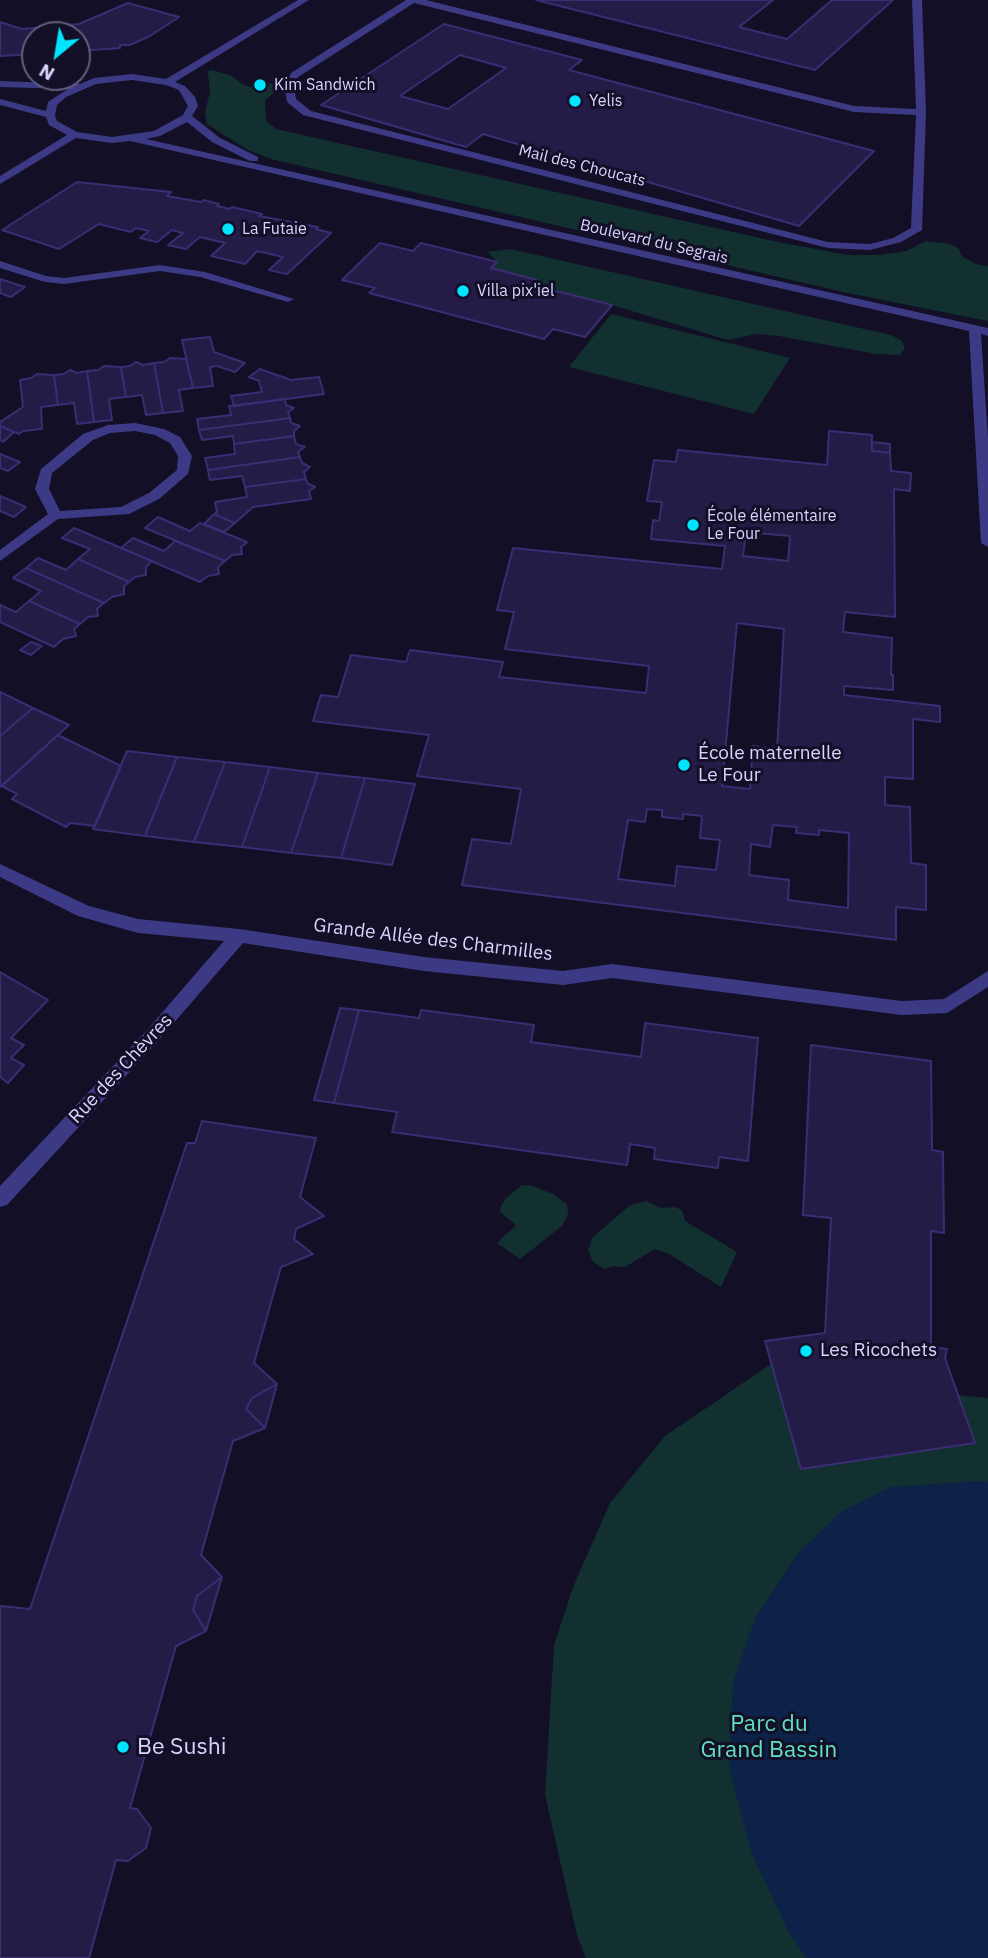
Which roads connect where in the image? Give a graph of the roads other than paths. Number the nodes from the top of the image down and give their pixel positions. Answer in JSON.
{"nodes":[{"id":1,"x":304,"y":0,"type":"edge"},
{"id":2,"x":414,"y":0,"type":"edge"},
{"id":3,"x":917,"y":0,"type":"edge"},
{"id":4,"x":167,"y":82,"type":"junction"},
{"id":5,"x":91,"y":83,"type":"edge"},
{"id":6,"x":0,"y":84,"type":"edge"},
{"id":7,"x":21,"y":85,"type":"edge"},
{"id":8,"x":68,"y":91,"type":"edge"},
{"id":9,"x":0,"y":102,"type":"edge"},
{"id":10,"x":921,"y":113,"type":"junction"},
{"id":11,"x":50,"y":115,"type":"junction"},
{"id":12,"x":187,"y":117,"type":"junction"},
{"id":13,"x":74,"y":135,"type":"junction"},
{"id":14,"x":134,"y":139,"type":"junction"},
{"id":15,"x":313,"y":180,"type":"junction"},
{"id":16,"x":0,"y":181,"type":"edge"},
{"id":17,"x":0,"y":264,"type":"edge"},
{"id":18,"x":288,"y":299,"type":"dead end"},
{"id":19,"x":982,"y":331,"type":"edge"},
{"id":20,"x":55,"y":515,"type":"junction"},
{"id":21,"x":988,"y":543,"type":"edge"},
{"id":22,"x":0,"y":557,"type":"edge"},
{"id":23,"x":0,"y":870,"type":"edge"},
{"id":24,"x":239,"y":936,"type":"junction"},
{"id":25,"x":988,"y":978,"type":"edge"},
{"id":26,"x":0,"y":1199,"type":"edge"}],
"edges":[{"from":1,"to":4,"type":"street"},
{"from":2,"to":10,"type":"street","name":"Mail des Choucats"},
{"from":2,"to":10,"type":"street","name":"Mail des Choucats"},
{"from":3,"to":10,"type":"street","name":"Mail des Choucats"},
{"from":4,"to":5,"type":"street"},
{"from":4,"to":12,"type":"street"},
{"from":6,"to":7,"type":"street"},
{"from":8,"to":11,"type":"street"},
{"from":9,"to":11,"type":"street"},
{"from":11,"to":13,"type":"street"},
{"from":12,"to":14,"type":"street"},
{"from":12,"to":15,"type":"street","name":"Boulevard du Segrais"},
{"from":13,"to":14,"type":"street"},
{"from":13,"to":16,"type":"street"},
{"from":14,"to":15,"type":"street","name":"Boulevard du Segrais"},
{"from":15,"to":19,"type":"street","name":"Boulevard du Segrais"},
{"from":17,"to":18,"type":"street"},
{"from":19,"to":21,"type":"street"},
{"from":20,"to":20,"type":"street"},
{"from":20,"to":22,"type":"street"},
{"from":23,"to":24,"type":"street","name":"Grande Allée des Charmilles"},
{"from":24,"to":25,"type":"street","name":"Grande Allée des Charmilles"},
{"from":24,"to":26,"type":"street","name":"Rue des Chèvres"}]}
